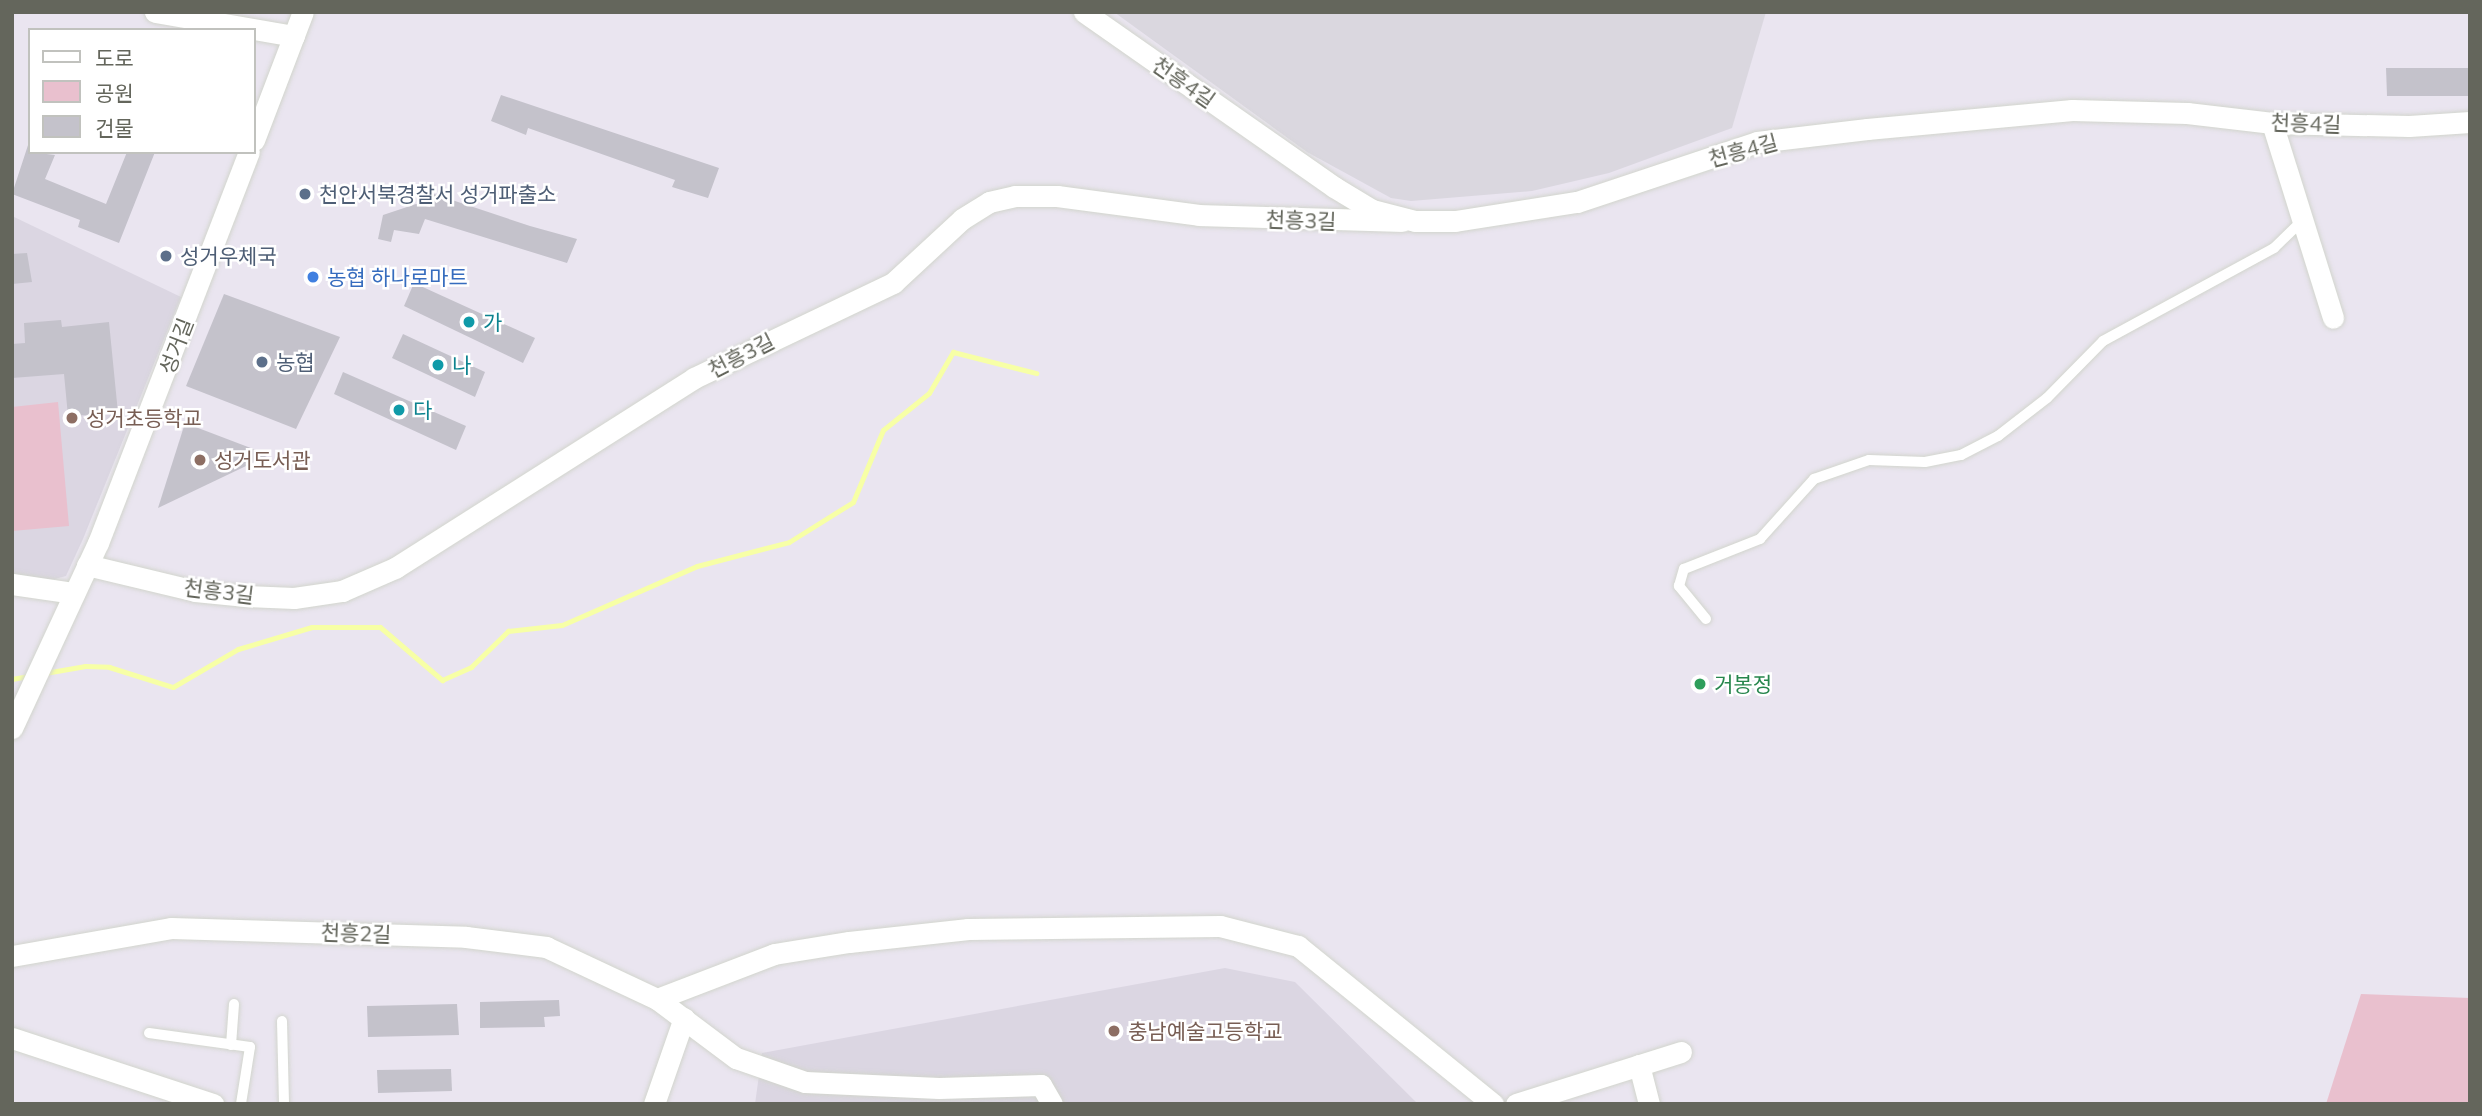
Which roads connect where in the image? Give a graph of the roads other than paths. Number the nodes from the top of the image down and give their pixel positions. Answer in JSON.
{"nodes":[{"id":1,"x":155,"y":12,"type":"edge"},
{"id":2,"x":303,"y":12,"type":"edge"},
{"id":3,"x":1084,"y":12,"type":"edge"},
{"id":4,"x":248,"y":28,"type":"edge"},
{"id":5,"x":256,"y":29,"type":"edge"},
{"id":6,"x":294,"y":36,"type":"junction"},
{"id":7,"x":2470,"y":122,"type":"edge"},
{"id":8,"x":2272,"y":123,"type":"junction"},
{"id":9,"x":256,"y":134,"type":"edge"},
{"id":10,"x":248,"y":154,"type":"edge"},
{"id":11,"x":2303,"y":220,"type":"junction"},
{"id":12,"x":1415,"y":221,"type":"junction"},
{"id":13,"x":2333,"y":318,"type":"dead end"},
{"id":14,"x":87,"y":565,"type":"junction"},
{"id":15,"x":12,"y":584,"type":"edge"},
{"id":16,"x":74,"y":593,"type":"junction"},
{"id":17,"x":1706,"y":619,"type":"dead end"},
{"id":18,"x":12,"y":728,"type":"edge"},
{"id":19,"x":12,"y":956,"type":"edge"},
{"id":20,"x":657,"y":999,"type":"junction"},
{"id":21,"x":234,"y":1004,"type":"dead end"},
{"id":22,"x":684,"y":1018,"type":"junction"},
{"id":23,"x":282,"y":1021,"type":"dead end"},
{"id":24,"x":149,"y":1033,"type":"dead end"},
{"id":25,"x":12,"y":1038,"type":"edge"},
{"id":26,"x":231,"y":1045,"type":"junction"},
{"id":27,"x":1681,"y":1052,"type":"dead end"},
{"id":28,"x":1639,"y":1065,"type":"junction"},
{"id":29,"x":205,"y":1103,"type":"edge"},
{"id":30,"x":241,"y":1104,"type":"edge"},
{"id":31,"x":284,"y":1104,"type":"edge"},
{"id":32,"x":654,"y":1104,"type":"edge"},
{"id":33,"x":1052,"y":1104,"type":"edge"},
{"id":34,"x":1493,"y":1104,"type":"edge"},
{"id":35,"x":1516,"y":1104,"type":"edge"},
{"id":36,"x":1649,"y":1104,"type":"edge"}],
"edges":[{"from":1,"to":4,"type":"street"},
{"from":2,"to":6,"type":"street"},
{"from":3,"to":12,"type":"street","name":"천흥4길"},
{"from":5,"to":6,"type":"street"},
{"from":6,"to":9,"type":"street"},
{"from":7,"to":8,"type":"street","name":"천흥4길"},
{"from":8,"to":11,"type":"street"},
{"from":8,"to":12,"type":"street","name":"천흥4길"},
{"from":10,"to":14,"type":"street","name":"성거길"},
{"from":11,"to":13,"type":"street"},
{"from":11,"to":17,"type":"lane"},
{"from":12,"to":14,"type":"street","name":"천흥3길"},
{"from":14,"to":16,"type":"street","name":"성거길"},
{"from":15,"to":16,"type":"street"},
{"from":16,"to":18,"type":"street","name":"성거길"},
{"from":19,"to":20,"type":"street","name":"천흥2길"},
{"from":20,"to":22,"type":"street","name":"천흥2길"},
{"from":20,"to":34,"type":"street"},
{"from":21,"to":26,"type":"lane"},
{"from":22,"to":32,"type":"street"},
{"from":22,"to":33,"type":"street","name":"천흥2길"},
{"from":23,"to":31,"type":"lane"},
{"from":24,"to":26,"type":"lane"},
{"from":25,"to":29,"type":"street"},
{"from":26,"to":30,"type":"lane"},
{"from":27,"to":28,"type":"street"},
{"from":28,"to":35,"type":"street"},
{"from":28,"to":36,"type":"street"}]}
